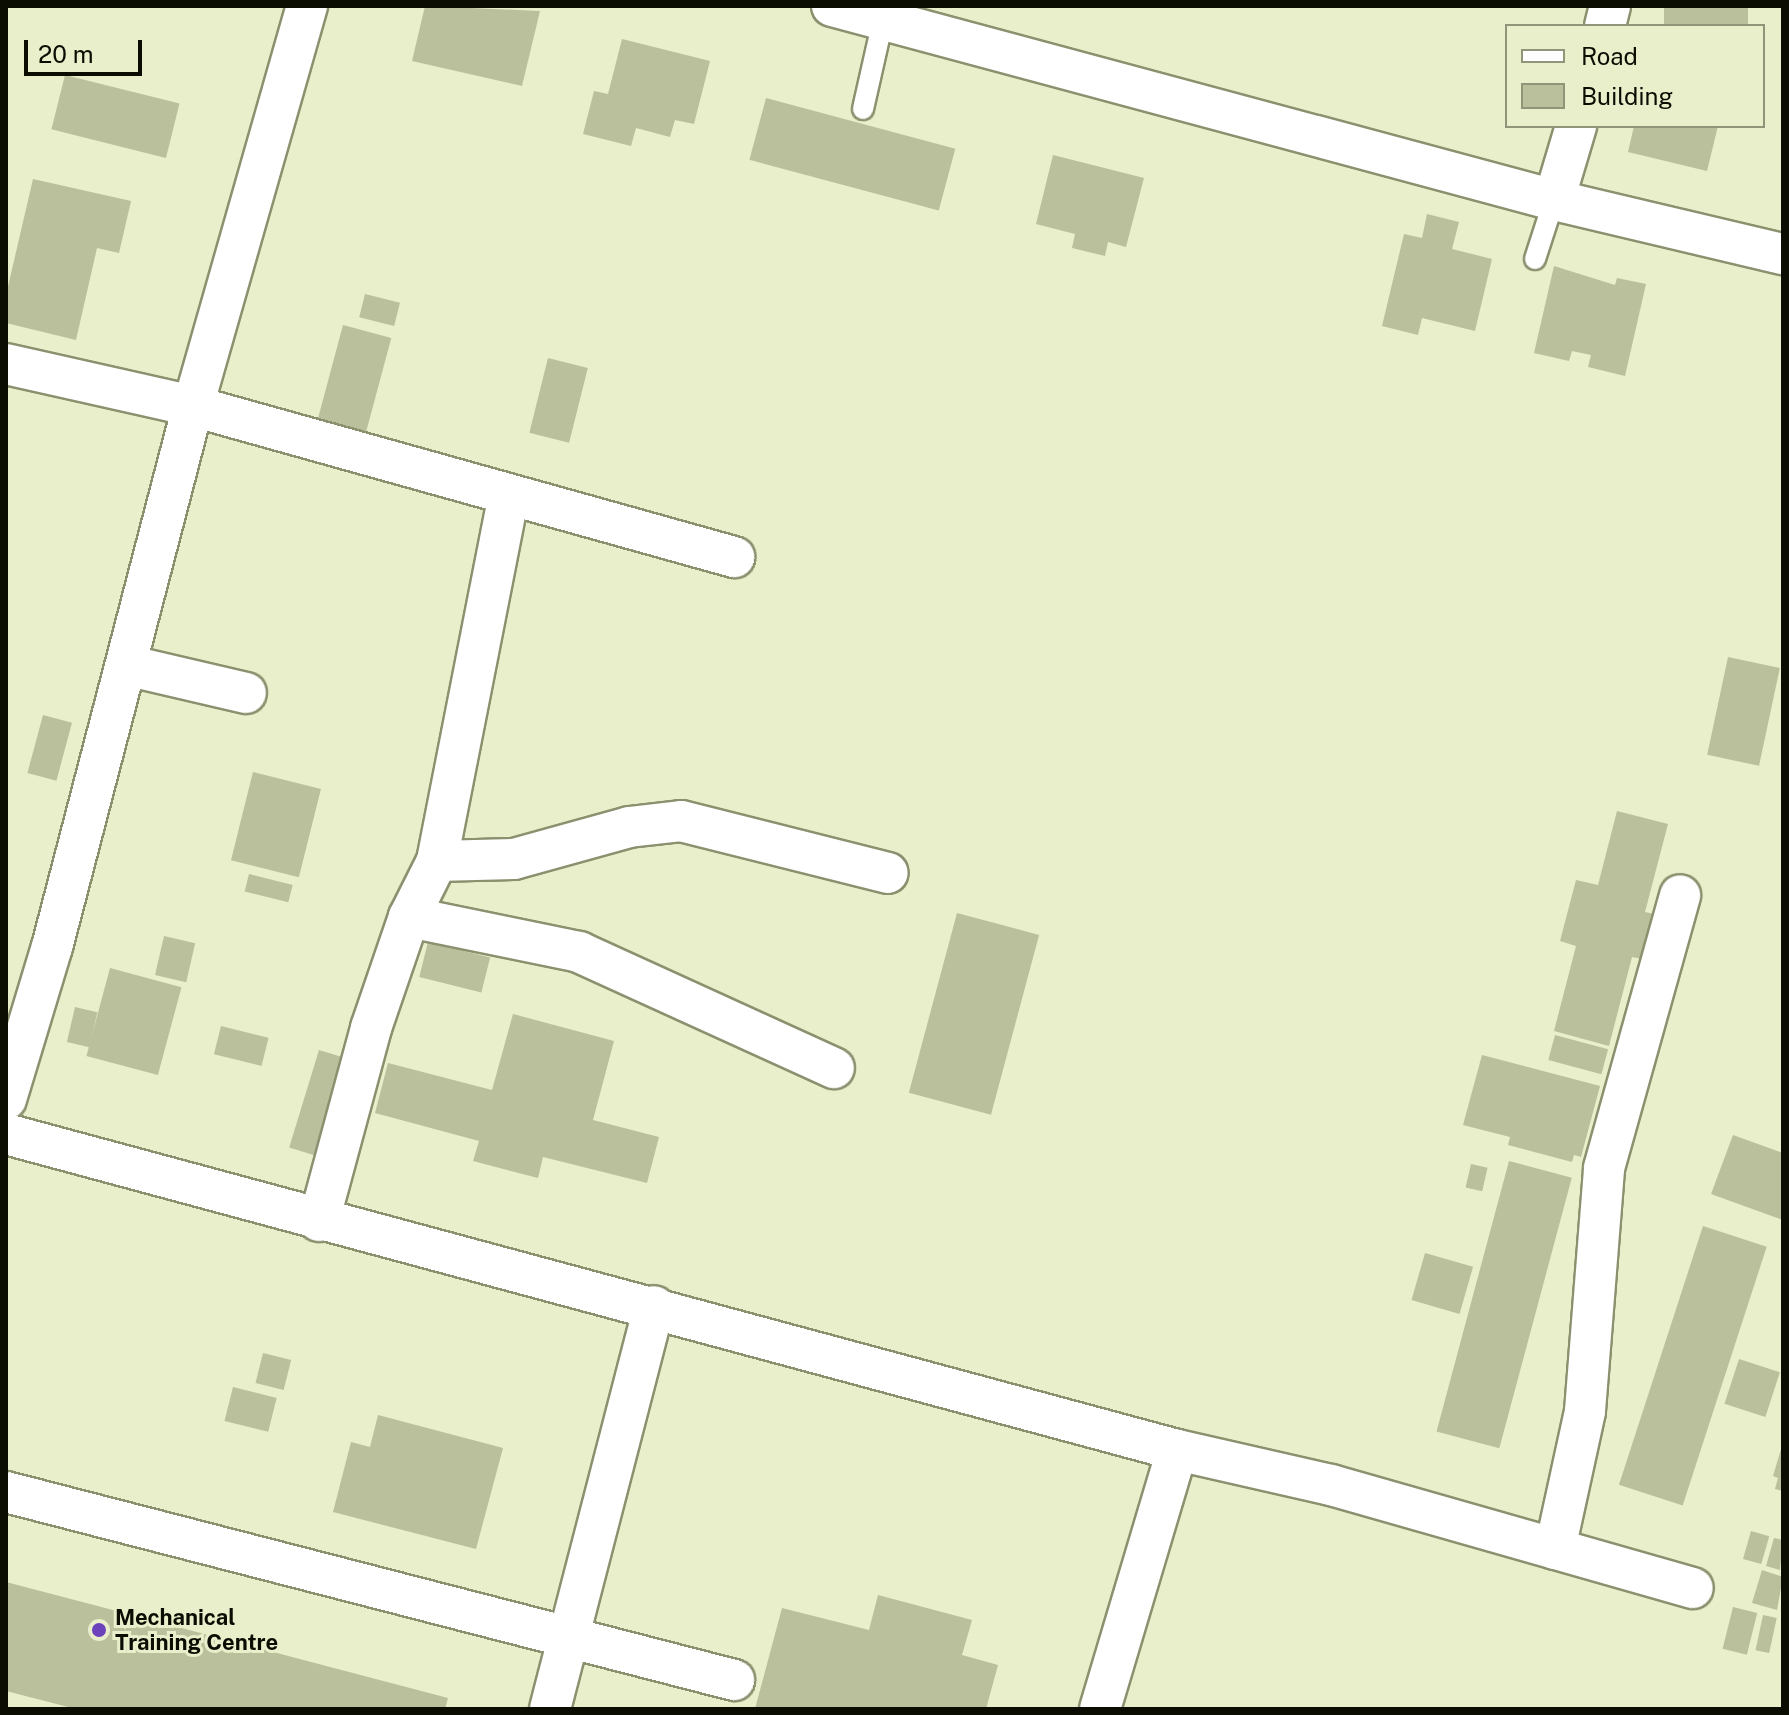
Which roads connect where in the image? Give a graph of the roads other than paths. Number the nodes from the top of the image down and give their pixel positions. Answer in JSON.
{"nodes":[{"id":1,"x":307,"y":6,"type":"edge"},
{"id":2,"x":832,"y":6,"type":"edge"},
{"id":3,"x":883,"y":20,"type":"junction"},
{"id":4,"x":863,"y":109,"type":"dead end"},
{"id":5,"x":1575,"y":128,"type":"edge"},
{"id":6,"x":1554,"y":200,"type":"junction"},
{"id":7,"x":1783,"y":254,"type":"edge"},
{"id":8,"x":1535,"y":259,"type":"dead end"},
{"id":9,"x":6,"y":364,"type":"edge"},
{"id":10,"x":193,"y":406,"type":"junction"},
{"id":11,"x":508,"y":498,"type":"junction"},
{"id":12,"x":734,"y":557,"type":"dead end"},
{"id":13,"x":126,"y":665,"type":"junction"},
{"id":14,"x":246,"y":693,"type":"dead end"},
{"id":15,"x":437,"y":861,"type":"junction"},
{"id":16,"x":888,"y":873,"type":"dead end"},
{"id":17,"x":1680,"y":895,"type":"dead end"},
{"id":18,"x":409,"y":917,"type":"junction"},
{"id":19,"x":834,"y":1068,"type":"dead end"},
{"id":20,"x":6,"y":1099,"type":"edge"},
{"id":21,"x":6,"y":1134,"type":"edge"},
{"id":22,"x":319,"y":1221,"type":"junction"},
{"id":23,"x":654,"y":1306,"type":"junction"},
{"id":24,"x":1177,"y":1450,"type":"junction"},
{"id":25,"x":6,"y":1492,"type":"edge"},
{"id":26,"x":1555,"y":1549,"type":"junction"},
{"id":27,"x":1693,"y":1588,"type":"dead end"},
{"id":28,"x":568,"y":1636,"type":"junction"},
{"id":29,"x":734,"y":1680,"type":"dead end"},
{"id":30,"x":550,"y":1709,"type":"edge"},
{"id":31,"x":1100,"y":1709,"type":"edge"}],
"edges":[{"from":1,"to":10,"type":"street"},
{"from":2,"to":3,"type":"street"},
{"from":3,"to":4,"type":"lane"},
{"from":3,"to":6,"type":"street"},
{"from":5,"to":6,"type":"street"},
{"from":6,"to":7,"type":"street"},
{"from":6,"to":8,"type":"lane"},
{"from":9,"to":10,"type":"street"},
{"from":10,"to":11,"type":"street"},
{"from":10,"to":13,"type":"street"},
{"from":11,"to":12,"type":"street"},
{"from":11,"to":15,"type":"street"},
{"from":13,"to":14,"type":"street"},
{"from":13,"to":20,"type":"street"},
{"from":15,"to":16,"type":"street"},
{"from":15,"to":18,"type":"street"},
{"from":17,"to":26,"type":"street"},
{"from":18,"to":19,"type":"street"},
{"from":18,"to":22,"type":"street"},
{"from":21,"to":22,"type":"street"},
{"from":22,"to":23,"type":"street"},
{"from":23,"to":24,"type":"street"},
{"from":23,"to":28,"type":"street"},
{"from":24,"to":26,"type":"street"},
{"from":24,"to":31,"type":"street"},
{"from":25,"to":28,"type":"street"},
{"from":26,"to":27,"type":"street"},
{"from":28,"to":29,"type":"street"},
{"from":28,"to":30,"type":"street"}]}
